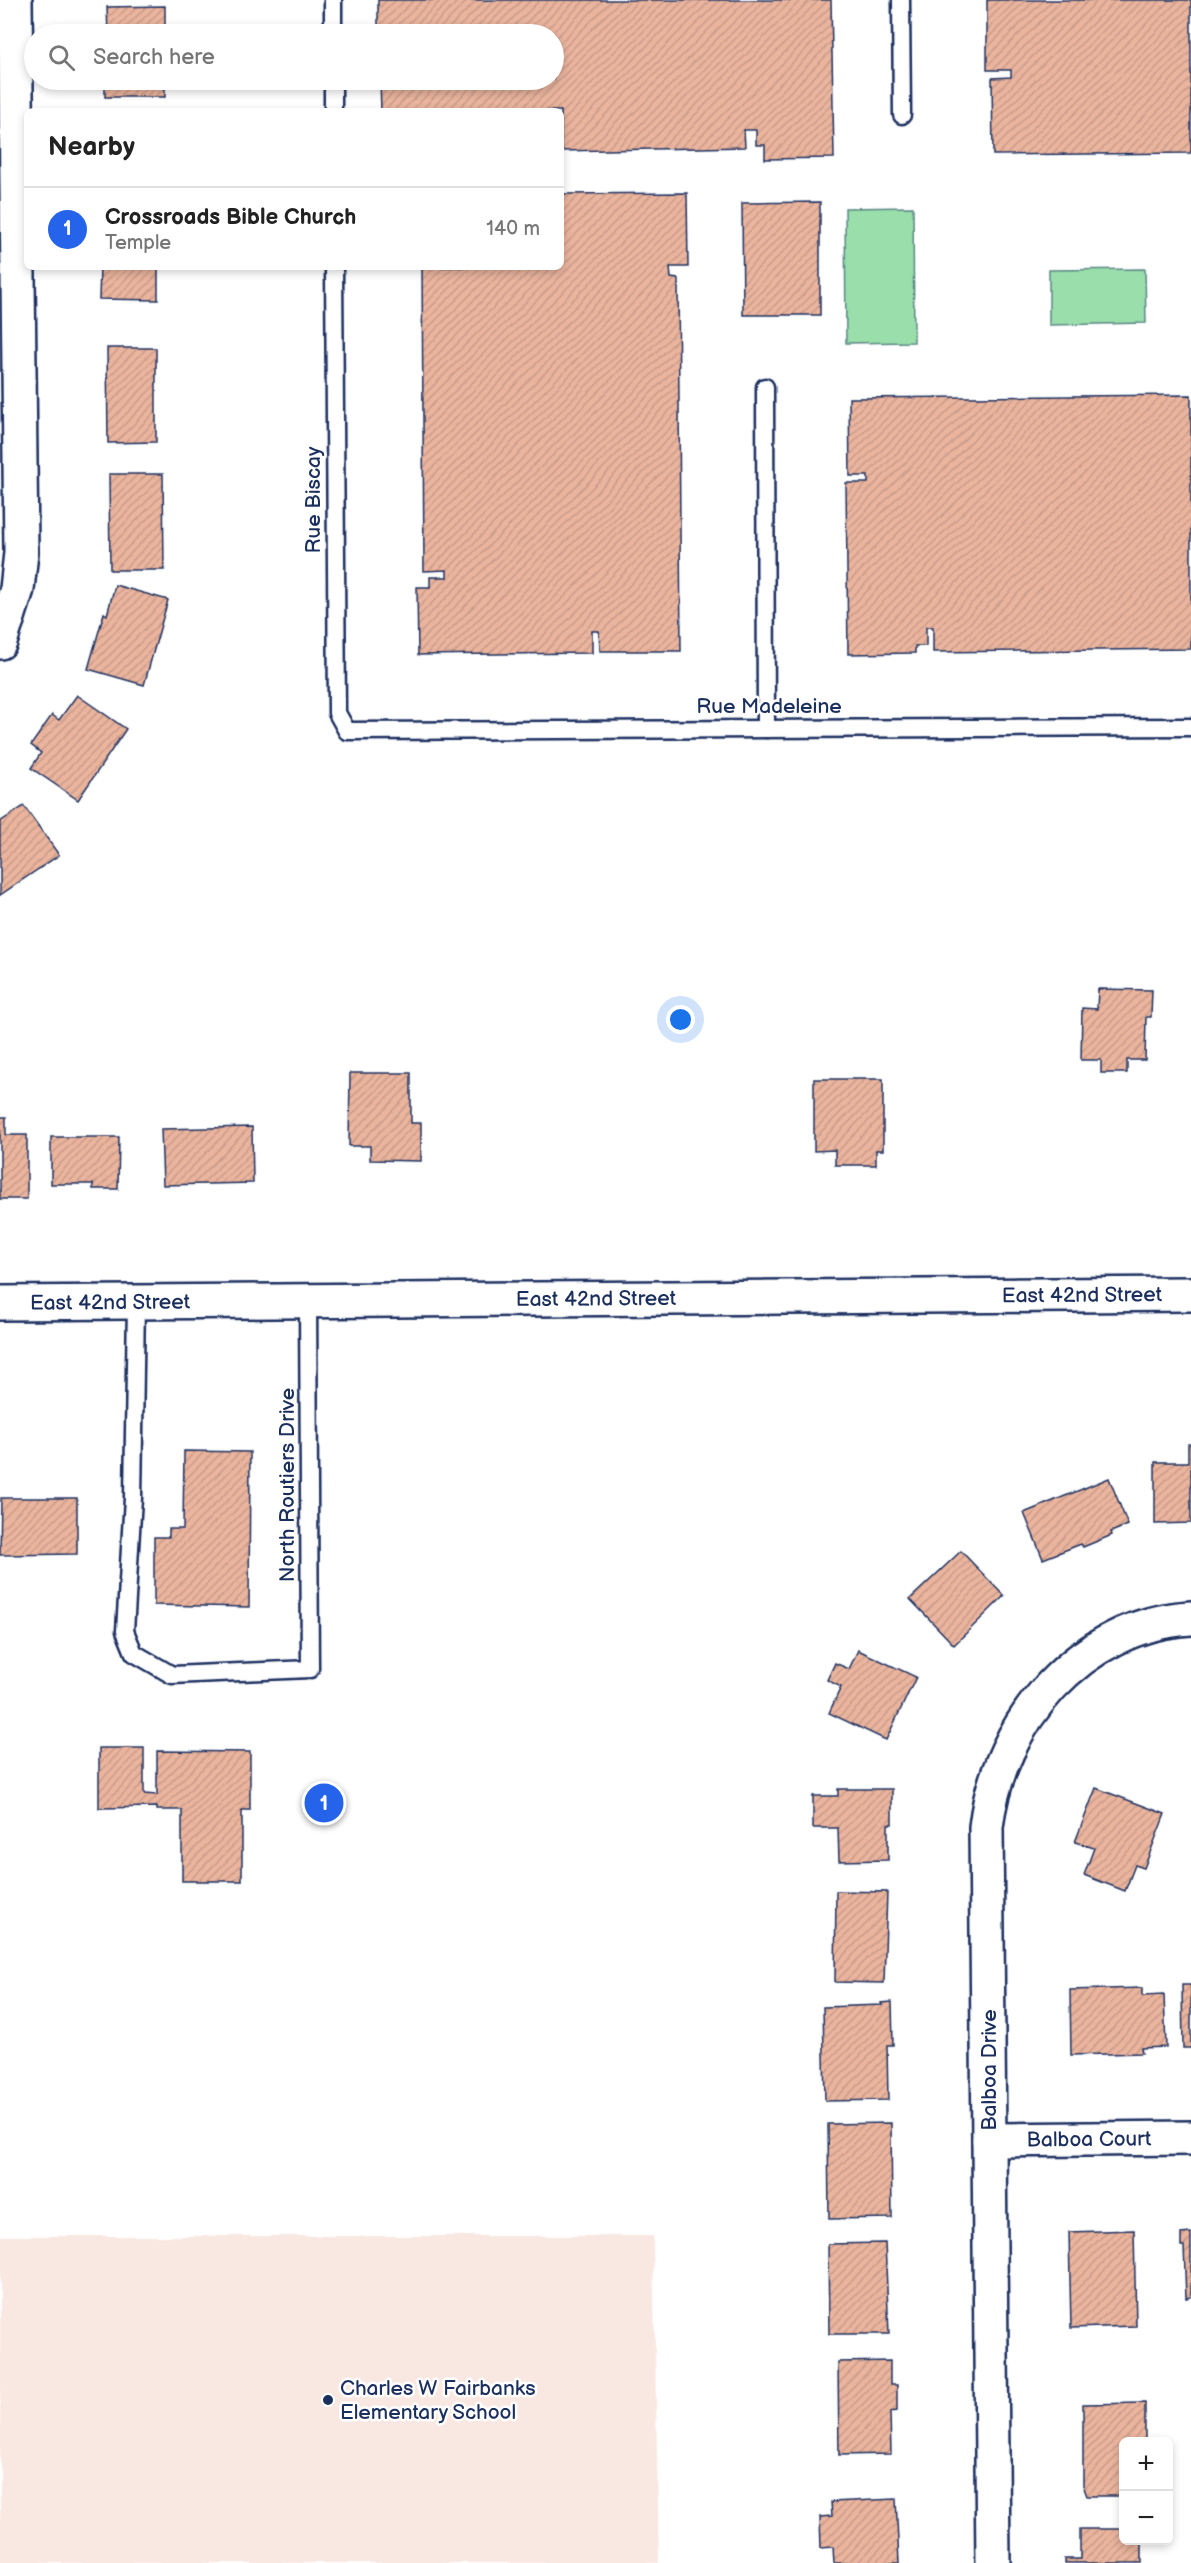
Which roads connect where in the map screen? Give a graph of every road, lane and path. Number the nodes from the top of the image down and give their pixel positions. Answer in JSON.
{"nodes":[{"id":1,"x":15,"y":0,"type":"edge"},
{"id":2,"x":333,"y":0,"type":"edge"},
{"id":3,"x":901,"y":0,"type":"edge"},
{"id":4,"x":333,"y":24,"type":"edge"},
{"id":5,"x":333,"y":90,"type":"edge"},
{"id":6,"x":333,"y":108,"type":"edge"},
{"id":7,"x":902,"y":115,"type":"dead end"},
{"id":8,"x":334,"y":270,"type":"edge"},
{"id":9,"x":765,"y":387,"type":"dead end"},
{"id":10,"x":0,"y":642,"type":"edge"},
{"id":11,"x":1191,"y":727,"type":"edge"},
{"id":12,"x":766,"y":729,"type":"junction"},
{"id":13,"x":347,"y":731,"type":"joint"},
{"id":14,"x":1191,"y":1294,"type":"edge"},
{"id":15,"x":309,"y":1300,"type":"junction"},
{"id":16,"x":136,"y":1302,"type":"junction"},
{"id":17,"x":0,"y":1303,"type":"edge"},
{"id":18,"x":1191,"y":1618,"type":"edge"},
{"id":19,"x":1191,"y":2138,"type":"edge"},
{"id":20,"x":989,"y":2140,"type":"junction"},
{"id":21,"x":993,"y":2563,"type":"edge"}],
"edges":[{"from":1,"to":10,"type":"street"},
{"from":2,"to":4,"type":"lane"},
{"from":3,"to":7,"type":"lane"},
{"from":5,"to":6,"type":"lane"},
{"from":8,"to":13,"type":"lane","name":"Rue Biscay"},
{"from":9,"to":12,"type":"lane"},
{"from":11,"to":12,"type":"lane","name":"Rue Madeleine"},
{"from":12,"to":13,"type":"lane","name":"Rue Madeleine"},
{"from":14,"to":15,"type":"street","name":"East 42nd Street"},
{"from":15,"to":16,"type":"street","name":"East 42nd Street"},
{"from":15,"to":16,"type":"lane","name":"North Routiers Drive"},
{"from":16,"to":17,"type":"street","name":"East 42nd Street"},
{"from":18,"to":20,"type":"street","name":"Balboa Drive"},
{"from":19,"to":20,"type":"street","name":"Balboa Court"},
{"from":20,"to":21,"type":"street","name":"Balboa Drive"}]}
